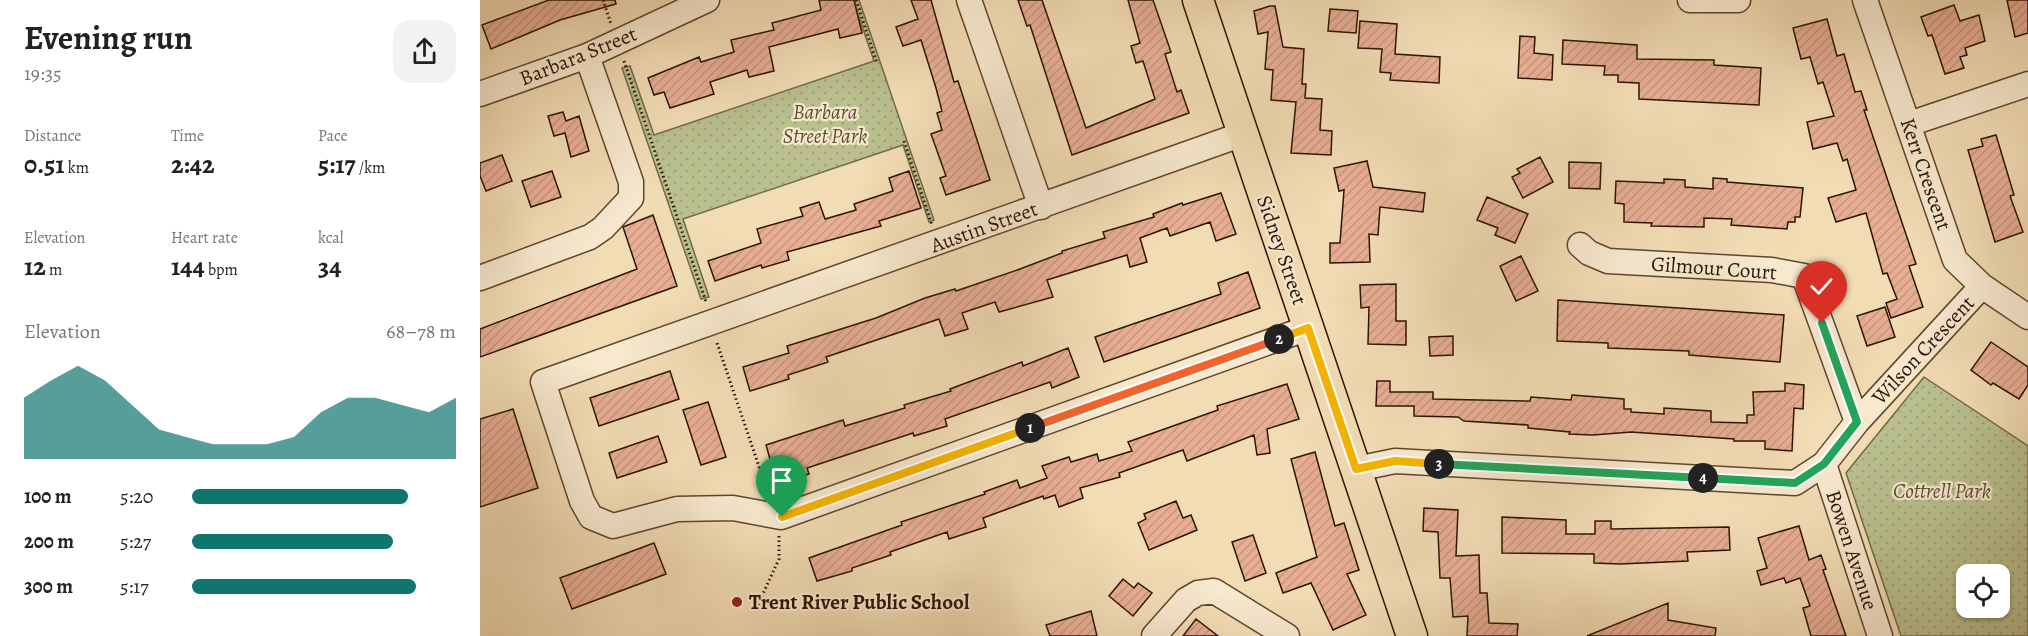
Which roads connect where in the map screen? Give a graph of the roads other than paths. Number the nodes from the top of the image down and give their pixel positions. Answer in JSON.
{"nodes":[{"id":1,"x":707,"y":0,"type":"edge"},
{"id":2,"x":969,"y":0,"type":"edge"},
{"id":3,"x":1198,"y":0,"type":"edge"},
{"id":4,"x":1689,"y":0,"type":"edge"},
{"id":5,"x":1738,"y":0,"type":"edge"},
{"id":6,"x":1865,"y":0,"type":"edge"},
{"id":7,"x":587,"y":56,"type":"junction"},
{"id":8,"x":2028,"y":84,"type":"edge"},
{"id":9,"x":480,"y":94,"type":"edge"},
{"id":10,"x":1909,"y":124,"type":"junction"},
{"id":11,"x":1243,"y":134,"type":"junction"},
{"id":12,"x":1041,"y":207,"type":"junction"},
{"id":13,"x":1580,"y":245,"type":"dead end"},
{"id":14,"x":480,"y":278,"type":"edge"},
{"id":15,"x":1982,"y":286,"type":"junction"},
{"id":16,"x":2028,"y":317,"type":"edge"},
{"id":17,"x":1308,"y":328,"type":"junction"},
{"id":18,"x":1857,"y":422,"type":"junction"},
{"id":19,"x":1824,"y":464,"type":"junction"},
{"id":20,"x":1356,"y":469,"type":"junction"},
{"id":21,"x":1154,"y":636,"type":"edge"},
{"id":22,"x":1287,"y":636,"type":"edge"},
{"id":23,"x":1412,"y":636,"type":"edge"},
{"id":24,"x":1880,"y":636,"type":"edge"}],
"edges":[{"from":1,"to":7,"type":"street","name":"Barbara Street"},
{"from":2,"to":12,"type":"street"},
{"from":3,"to":11,"type":"main road","name":"Sidney Street"},
{"from":4,"to":5,"type":"street"},
{"from":6,"to":10,"type":"street","name":"Kerr Crescent"},
{"from":7,"to":9,"type":"street","name":"Barbara Street"},
{"from":7,"to":14,"type":"street"},
{"from":8,"to":10,"type":"street"},
{"from":10,"to":15,"type":"street","name":"Kerr Crescent"},
{"from":11,"to":12,"type":"street","name":"Austin Street"},
{"from":11,"to":17,"type":"main road","name":"Sidney Street"},
{"from":12,"to":17,"type":"street","name":"Austin Street"},
{"from":13,"to":18,"type":"street","name":"Gilmour Court"},
{"from":15,"to":16,"type":"street","name":"Kerr Crescent"},
{"from":15,"to":18,"type":"street","name":"Wilson Crescent"},
{"from":17,"to":20,"type":"main road","name":"Sidney Street"},
{"from":18,"to":19,"type":"street","name":"Wilson Crescent"},
{"from":19,"to":20,"type":"street","name":"Wilson Crescent"},
{"from":19,"to":24,"type":"street","name":"Bowen Avenue"},
{"from":20,"to":23,"type":"main road","name":"Sidney Street"},
{"from":21,"to":22,"type":"street"}]}
